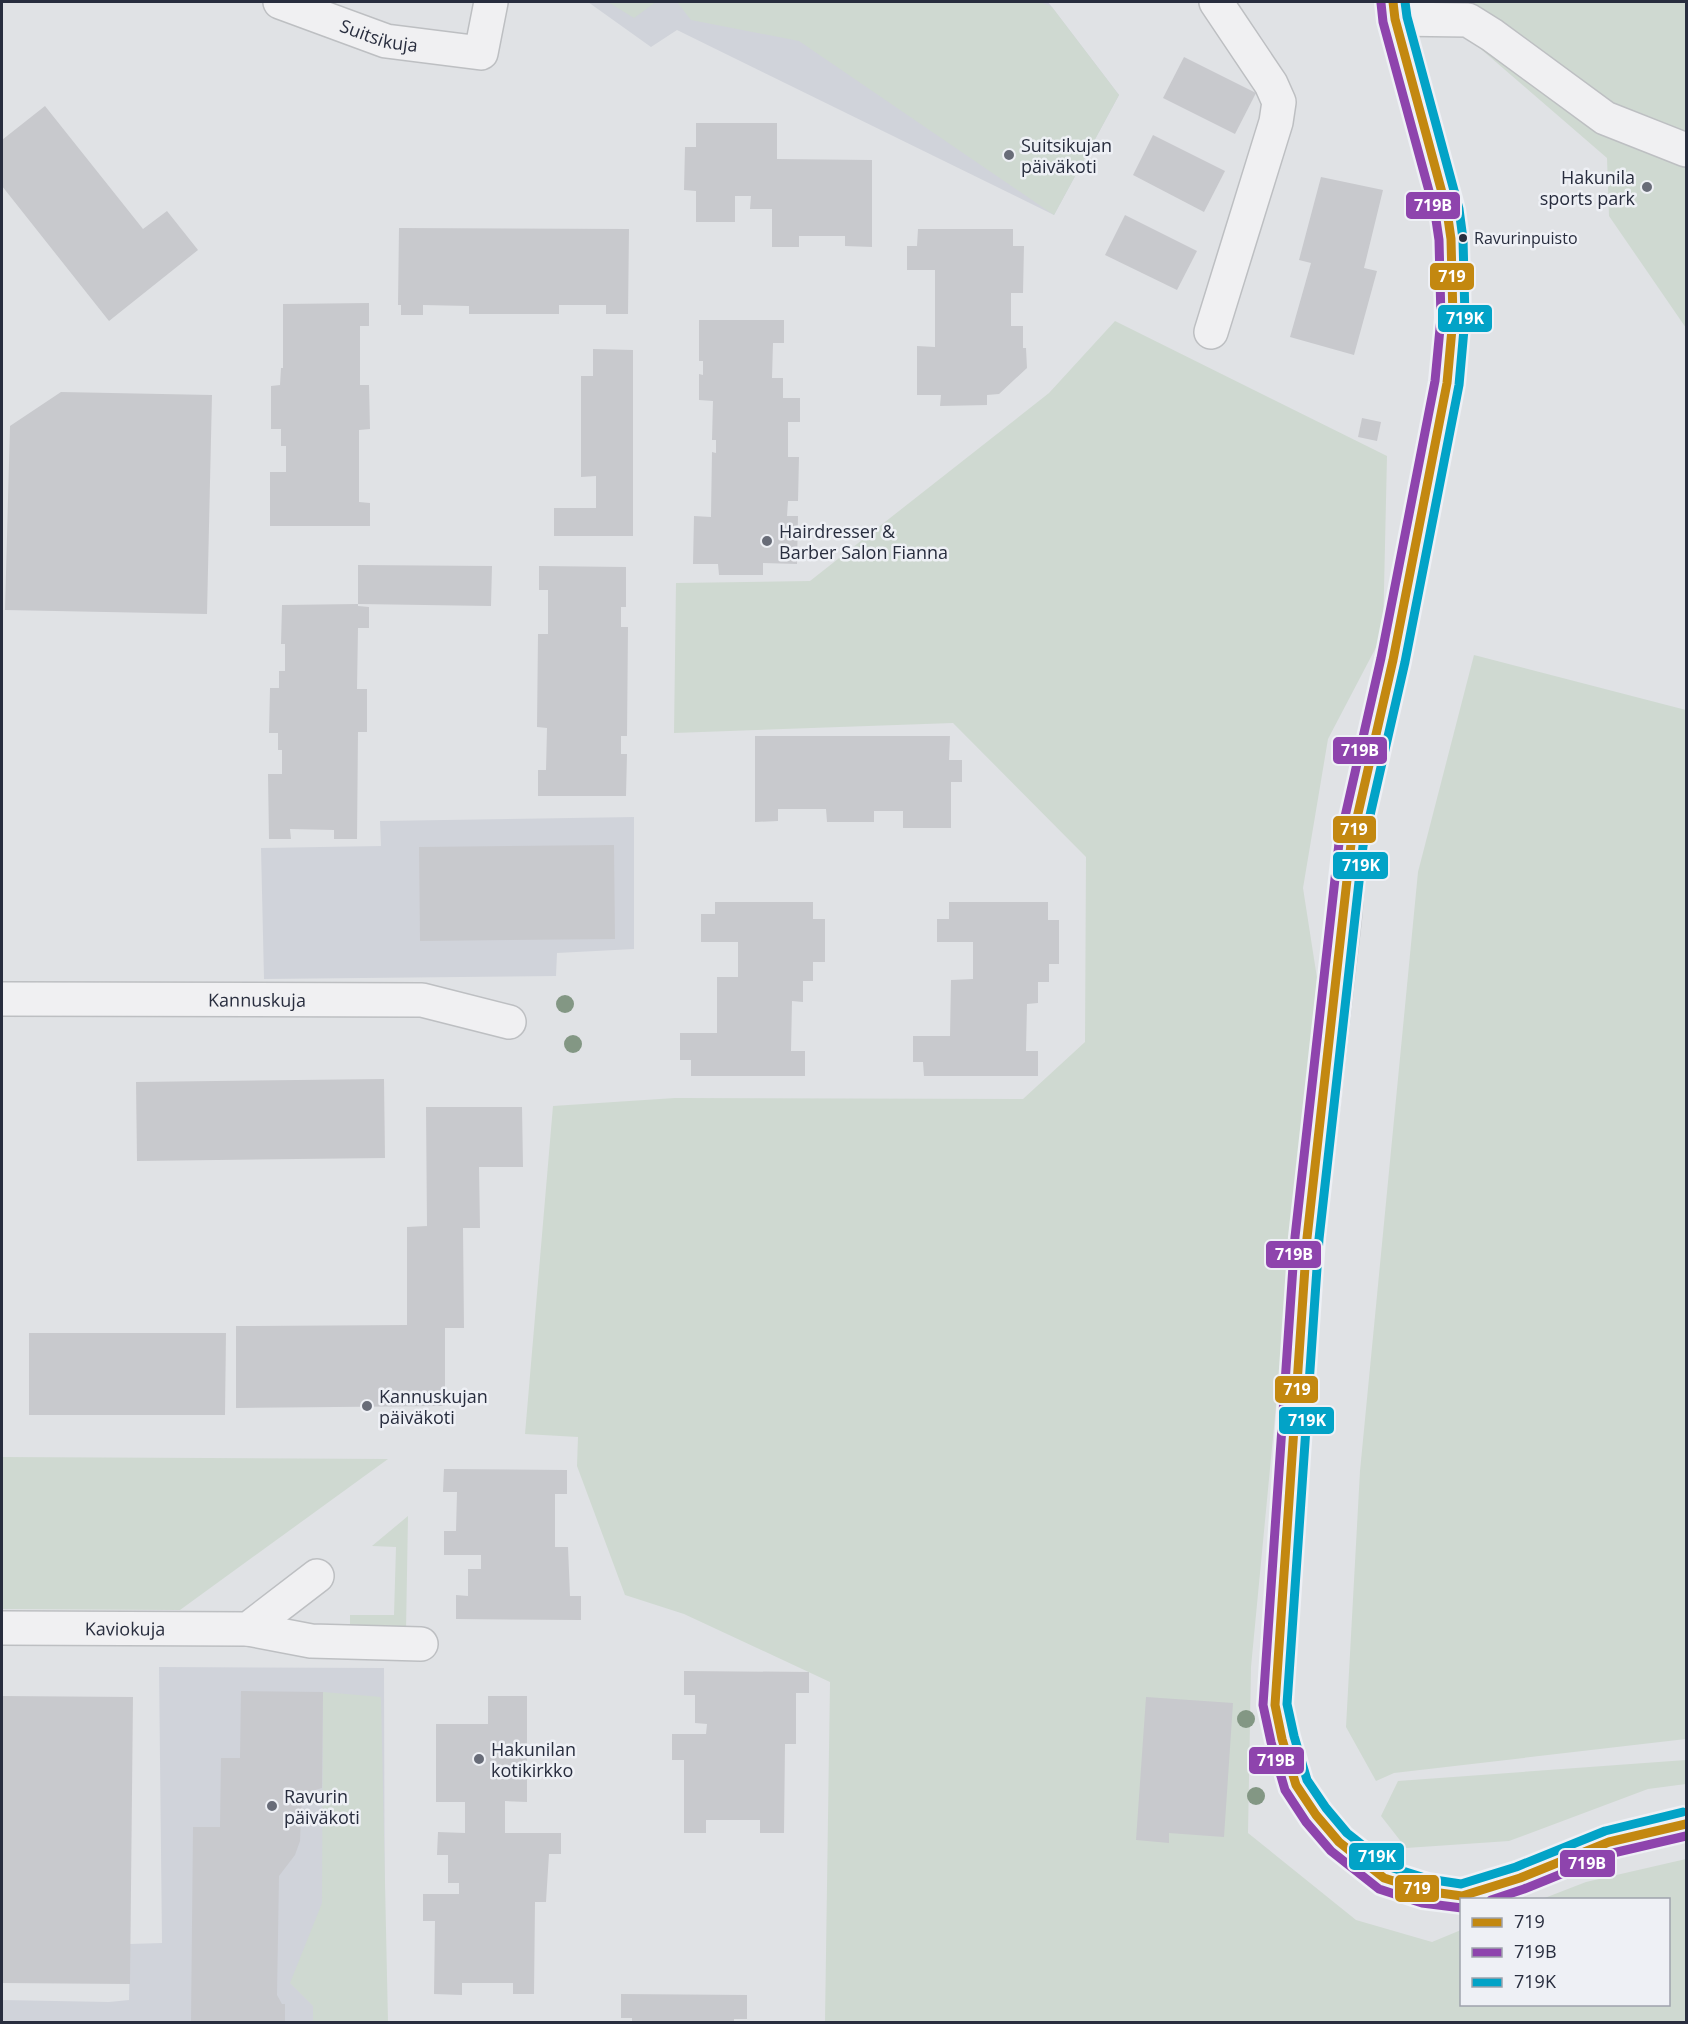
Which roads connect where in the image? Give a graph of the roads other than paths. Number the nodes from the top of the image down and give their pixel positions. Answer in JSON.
{"nodes":[{"id":1,"x":280,"y":2,"type":"edge"},
{"id":2,"x":491,"y":2,"type":"edge"},
{"id":3,"x":1216,"y":2,"type":"edge"},
{"id":4,"x":1394,"y":10,"type":"edge"},
{"id":5,"x":1686,"y":150,"type":"edge"},
{"id":6,"x":1211,"y":332,"type":"dead end"},
{"id":7,"x":2,"y":999,"type":"edge"},
{"id":8,"x":509,"y":1022,"type":"dead end"},
{"id":9,"x":317,"y":1576,"type":"dead end"},
{"id":10,"x":2,"y":1628,"type":"edge"},
{"id":11,"x":248,"y":1629,"type":"junction"},
{"id":12,"x":421,"y":1644,"type":"dead end"},
{"id":13,"x":1686,"y":1824,"type":"edge"}],
"edges":[{"from":1,"to":2,"type":"street","name":"Suitsikuja"},
{"from":3,"to":6,"type":"street"},
{"from":4,"to":5,"type":"street"},
{"from":4,"to":13,"type":"street"},
{"from":7,"to":8,"type":"street","name":"Kannuskuja"},
{"from":9,"to":11,"type":"street"},
{"from":10,"to":11,"type":"street","name":"Kaviokuja"},
{"from":11,"to":12,"type":"street","name":"Kaviokuja"}]}
